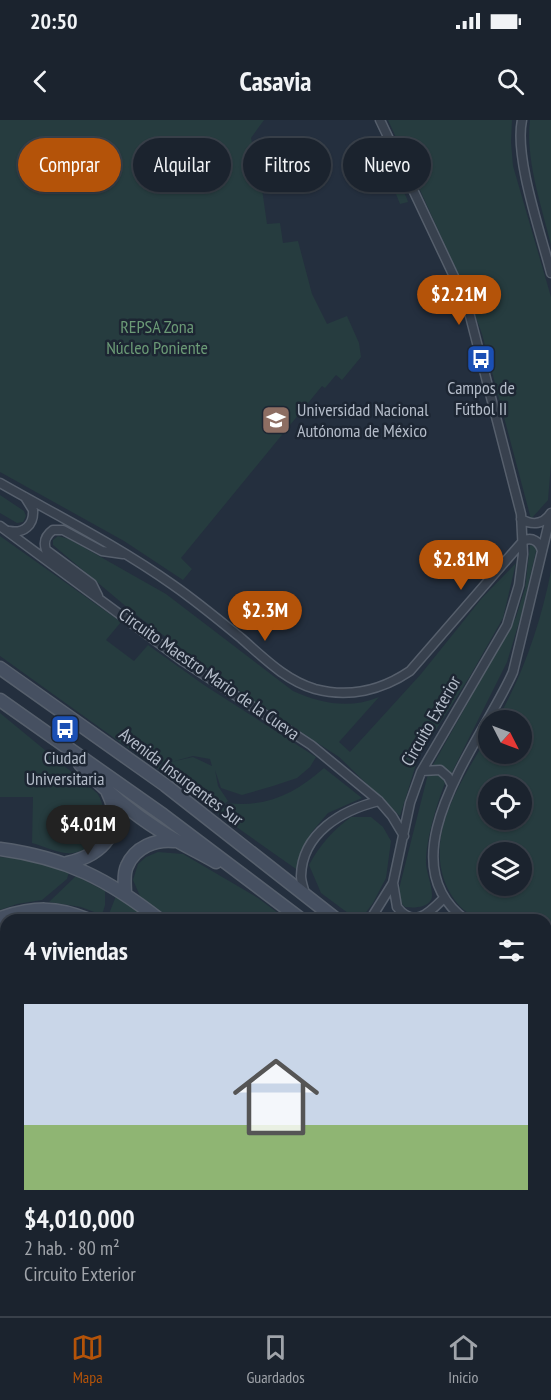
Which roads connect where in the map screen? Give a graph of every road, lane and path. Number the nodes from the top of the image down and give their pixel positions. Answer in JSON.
{"nodes":[{"id":1,"x":380,"y":120,"type":"edge"},
{"id":2,"x":522,"y":120,"type":"edge"},
{"id":3,"x":551,"y":273,"type":"edge"},
{"id":4,"x":0,"y":483,"type":"edge"},
{"id":5,"x":25,"y":497,"type":"junction"},
{"id":6,"x":551,"y":514,"type":"edge"},
{"id":7,"x":521,"y":519,"type":"junction"},
{"id":8,"x":2,"y":527,"type":"edge"},
{"id":9,"x":523,"y":541,"type":"junction"},
{"id":10,"x":543,"y":553,"type":"junction"},
{"id":11,"x":126,"y":554,"type":"junction"},
{"id":12,"x":101,"y":599,"type":"junction"},
{"id":13,"x":0,"y":668,"type":"edge"},
{"id":14,"x":0,"y":700,"type":"edge"},
{"id":15,"x":56,"y":740,"type":"junction"},
{"id":16,"x":422,"y":771,"type":"junction"},
{"id":17,"x":452,"y":785,"type":"junction"},
{"id":18,"x":107,"y":792,"type":"junction"},
{"id":19,"x":379,"y":801,"type":"junction"},
{"id":20,"x":404,"y":836,"type":"junction"},
{"id":21,"x":176,"y":841,"type":"junction"},
{"id":22,"x":0,"y":849,"type":"edge"},
{"id":23,"x":67,"y":863,"type":"junction"},
{"id":24,"x":393,"y":883,"type":"junction"},
{"id":25,"x":252,"y":884,"type":"junction"},
{"id":26,"x":125,"y":894,"type":"junction"},
{"id":27,"x":306,"y":895,"type":"junction"},
{"id":28,"x":443,"y":899,"type":"junction"},
{"id":29,"x":20,"y":914,"type":"edge"},
{"id":30,"x":72,"y":914,"type":"edge"},
{"id":31,"x":152,"y":914,"type":"edge"},
{"id":32,"x":294,"y":914,"type":"edge"},
{"id":33,"x":330,"y":914,"type":"edge"},
{"id":34,"x":374,"y":914,"type":"edge"},
{"id":35,"x":406,"y":914,"type":"edge"},
{"id":36,"x":427,"y":914,"type":"edge"},
{"id":37,"x":458,"y":914,"type":"edge"}],
"edges":[{"from":1,"to":7,"type":"street","name":"Circuito Exterior"},
{"from":2,"to":3,"type":"street"},
{"from":4,"to":5,"type":"street"},
{"from":5,"to":8,"type":"street"},
{"from":5,"to":11,"type":"street"},
{"from":6,"to":7,"type":"street"},
{"from":6,"to":10,"type":"street"},
{"from":7,"to":9,"type":"street","name":"Circuito Exterior"},
{"from":8,"to":12,"type":"street","name":"Circuito Maestro Mario de la Cueva"},
{"from":9,"to":10,"type":"street"},
{"from":9,"to":11,"type":"street"},
{"from":9,"to":16,"type":"street","name":"Circuito Exterior"},
{"from":10,"to":17,"type":"street"},
{"from":11,"to":12,"type":"street"},
{"from":12,"to":19,"type":"street","name":"Circuito Maestro Mario de la Cueva"},
{"from":13,"to":27,"type":"main road","name":"Avenida Insurgentes Sur"},
{"from":14,"to":15,"type":"main road"},
{"from":15,"to":18,"type":"main road"},
{"from":15,"to":25,"type":"main road"},
{"from":16,"to":17,"type":"street"},
{"from":16,"to":20,"type":"street","name":"Circuito Exterior"},
{"from":17,"to":28,"type":"street"},
{"from":18,"to":21,"type":"main road"},
{"from":18,"to":23,"type":"main road"},
{"from":19,"to":20,"type":"street","name":"Circuito Maestro Mario de la Cueva"},
{"from":19,"to":27,"type":"street"},
{"from":20,"to":24,"type":"street","name":"Circuito Exterior"},
{"from":21,"to":25,"type":"main road"},
{"from":21,"to":26,"type":"main road"},
{"from":22,"to":23,"type":"main road"},
{"from":23,"to":26,"type":"main road"},
{"from":24,"to":34,"type":"street","name":"Circuito Exterior"},
{"from":24,"to":35,"type":"street"},
{"from":25,"to":32,"type":"main road"},
{"from":26,"to":31,"type":"main road"},
{"from":27,"to":33,"type":"main road","name":"Avenida Insurgentes Sur"},
{"from":28,"to":36,"type":"street"},
{"from":28,"to":37,"type":"street"},
{"from":29,"to":30,"type":"main road"}]}
